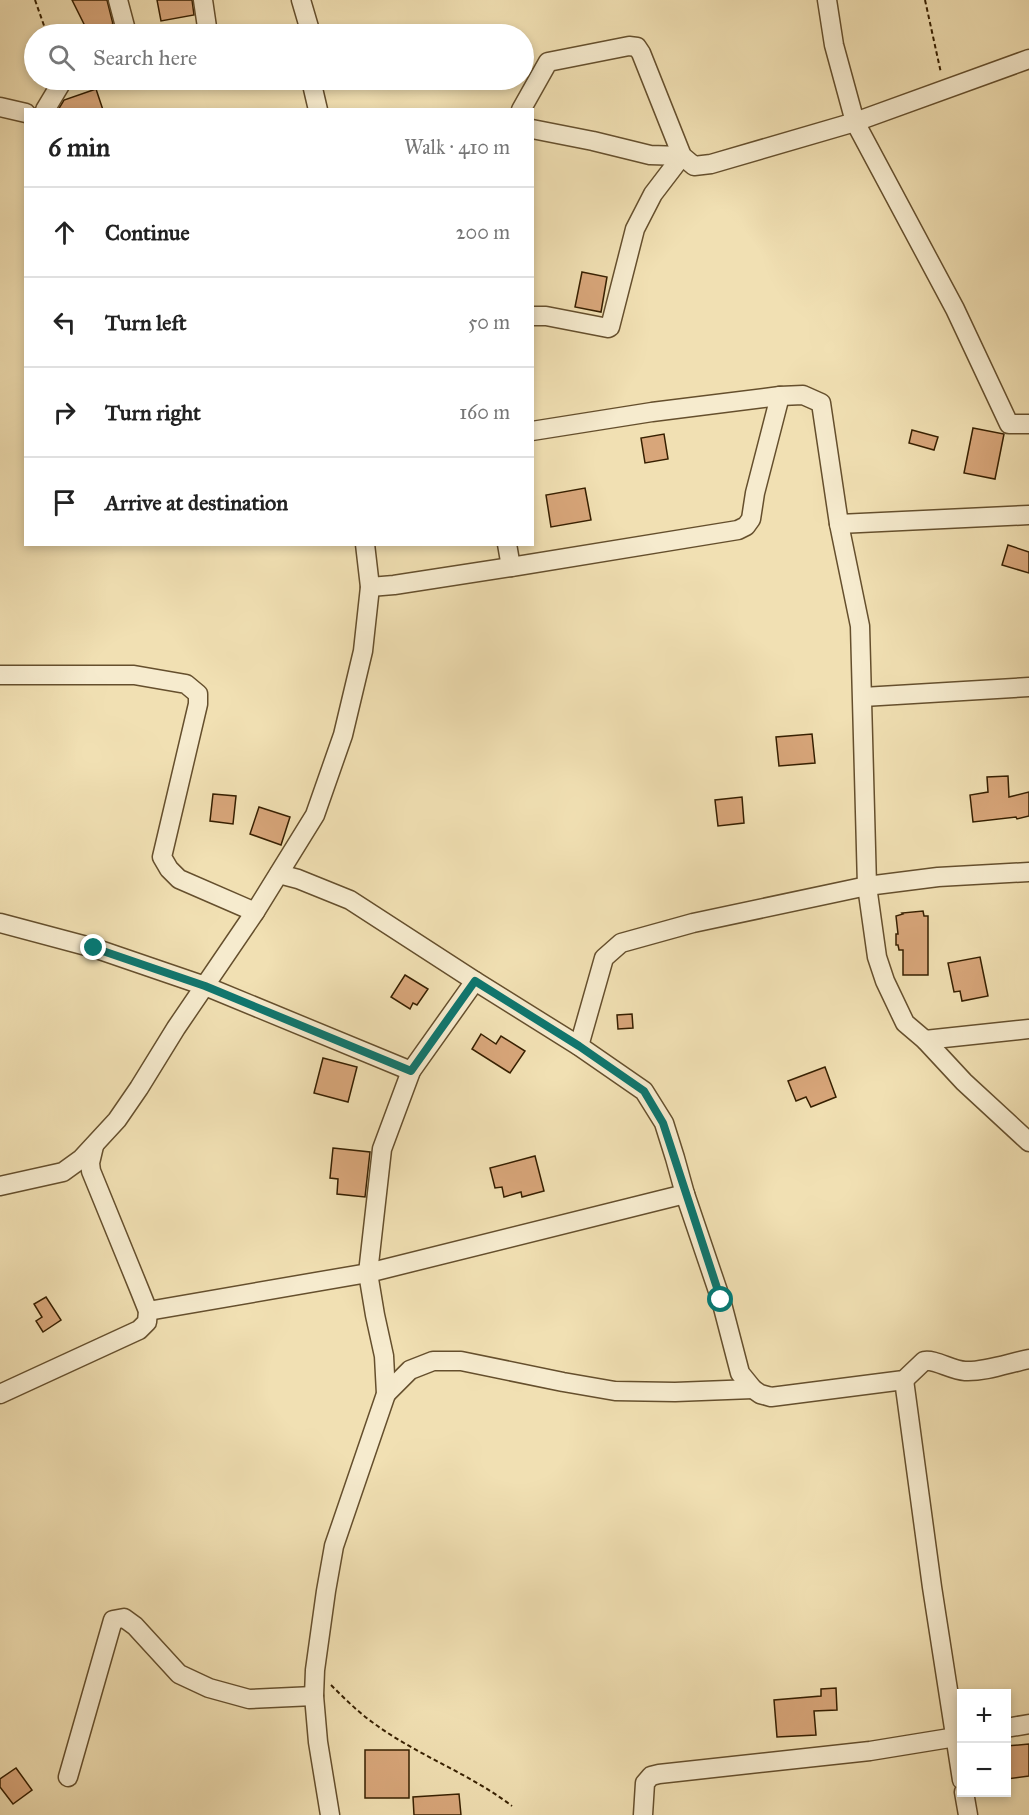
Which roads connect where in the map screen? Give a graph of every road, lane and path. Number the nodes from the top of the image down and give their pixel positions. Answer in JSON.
{"nodes":[{"id":1,"x":35,"y":0,"type":"edge"},
{"id":2,"x":118,"y":0,"type":"edge"},
{"id":3,"x":203,"y":0,"type":"edge"},
{"id":4,"x":301,"y":0,"type":"edge"},
{"id":5,"x":827,"y":0,"type":"edge"},
{"id":6,"x":925,"y":0,"type":"edge"},
{"id":7,"x":43,"y":24,"type":"edge"},
{"id":8,"x":124,"y":24,"type":"edge"},
{"id":9,"x":207,"y":24,"type":"edge"},
{"id":10,"x":308,"y":24,"type":"edge"},
{"id":11,"x":1029,"y":59,"type":"edge"},
{"id":12,"x":534,"y":87,"type":"edge"},
{"id":13,"x":944,"y":88,"type":"junction"},
{"id":14,"x":57,"y":90,"type":"edge"},
{"id":15,"x":313,"y":90,"type":"edge"},
{"id":16,"x":532,"y":90,"type":"edge"},
{"id":17,"x":0,"y":107,"type":"edge"},
{"id":18,"x":46,"y":108,"type":"edge"},
{"id":19,"x":317,"y":108,"type":"edge"},
{"id":20,"x":522,"y":108,"type":"edge"},
{"id":21,"x":24,"y":113,"type":"edge"},
{"id":22,"x":855,"y":122,"type":"junction"},
{"id":23,"x":534,"y":129,"type":"edge"},
{"id":24,"x":682,"y":156,"type":"junction"},
{"id":25,"x":534,"y":316,"type":"edge"},
{"id":26,"x":780,"y":396,"type":"junction"},
{"id":27,"x":1029,"y":424,"type":"edge"},
{"id":28,"x":534,"y":431,"type":"edge"},
{"id":29,"x":1029,"y":515,"type":"edge"},
{"id":30,"x":839,"y":524,"type":"junction"},
{"id":31,"x":364,"y":546,"type":"edge"},
{"id":32,"x":507,"y":546,"type":"edge"},
{"id":33,"x":511,"y":567,"type":"junction"},
{"id":34,"x":370,"y":586,"type":"junction"},
{"id":35,"x":0,"y":675,"type":"edge"},
{"id":36,"x":1029,"y":687,"type":"edge"},
{"id":37,"x":863,"y":697,"type":"junction"},
{"id":38,"x":1029,"y":872,"type":"edge"},
{"id":39,"x":279,"y":874,"type":"junction"},
{"id":40,"x":867,"y":886,"type":"junction"},
{"id":41,"x":255,"y":912,"type":"junction"},
{"id":42,"x":0,"y":922,"type":"edge"},
{"id":43,"x":475,"y":981,"type":"junction"},
{"id":44,"x":205,"y":986,"type":"junction"},
{"id":45,"x":1029,"y":1029,"type":"edge"},
{"id":46,"x":925,"y":1040,"type":"junction"},
{"id":47,"x":579,"y":1046,"type":"junction"},
{"id":48,"x":411,"y":1071,"type":"junction"},
{"id":49,"x":1029,"y":1142,"type":"edge"},
{"id":50,"x":94,"y":1146,"type":"junction"},
{"id":51,"x":0,"y":1186,"type":"edge"},
{"id":52,"x":685,"y":1194,"type":"junction"},
{"id":53,"x":368,"y":1273,"type":"junction"},
{"id":54,"x":148,"y":1311,"type":"junction"},
{"id":55,"x":1029,"y":1359,"type":"edge"},
{"id":56,"x":904,"y":1380,"type":"junction"},
{"id":57,"x":753,"y":1389,"type":"junction"},
{"id":58,"x":0,"y":1394,"type":"edge"},
{"id":59,"x":386,"y":1394,"type":"junction"},
{"id":60,"x":315,"y":1670,"type":"junction"},
{"id":61,"x":314,"y":1696,"type":"junction"},
{"id":62,"x":1029,"y":1724,"type":"edge"},
{"id":63,"x":1011,"y":1727,"type":"edge"},
{"id":64,"x":957,"y":1730,"type":"edge"},
{"id":65,"x":957,"y":1737,"type":"edge"},
{"id":66,"x":68,"y":1777,"type":"dead end"},
{"id":67,"x":965,"y":1797,"type":"edge"},
{"id":68,"x":512,"y":1806,"type":"dead end"},
{"id":69,"x":330,"y":1815,"type":"edge"},
{"id":70,"x":643,"y":1815,"type":"edge"},
{"id":71,"x":968,"y":1815,"type":"edge"}],
"edges":[{"from":1,"to":7,"type":"path"},
{"from":2,"to":8,"type":"street"},
{"from":3,"to":9,"type":"street"},
{"from":4,"to":10,"type":"street"},
{"from":5,"to":22,"type":"street"},
{"from":6,"to":13,"type":"path"},
{"from":11,"to":13,"type":"street"},
{"from":12,"to":24,"type":"street"},
{"from":13,"to":22,"type":"street"},
{"from":14,"to":18,"type":"street"},
{"from":15,"to":19,"type":"street"},
{"from":16,"to":20,"type":"street"},
{"from":17,"to":21,"type":"street"},
{"from":22,"to":24,"type":"street"},
{"from":22,"to":27,"type":"street"},
{"from":23,"to":24,"type":"street"},
{"from":24,"to":25,"type":"street"},
{"from":26,"to":28,"type":"street"},
{"from":26,"to":30,"type":"street"},
{"from":26,"to":33,"type":"street"},
{"from":29,"to":30,"type":"street"},
{"from":30,"to":37,"type":"street"},
{"from":31,"to":34,"type":"street"},
{"from":32,"to":33,"type":"street"},
{"from":33,"to":34,"type":"street"},
{"from":34,"to":39,"type":"street"},
{"from":35,"to":41,"type":"street"},
{"from":36,"to":37,"type":"street"},
{"from":37,"to":40,"type":"street"},
{"from":38,"to":40,"type":"street"},
{"from":39,"to":41,"type":"street"},
{"from":39,"to":43,"type":"street"},
{"from":40,"to":46,"type":"street"},
{"from":40,"to":47,"type":"street"},
{"from":41,"to":44,"type":"street"},
{"from":42,"to":44,"type":"street"},
{"from":43,"to":47,"type":"street"},
{"from":43,"to":48,"type":"street"},
{"from":44,"to":48,"type":"street"},
{"from":44,"to":50,"type":"street"},
{"from":45,"to":46,"type":"street"},
{"from":46,"to":49,"type":"street"},
{"from":47,"to":52,"type":"street"},
{"from":48,"to":53,"type":"street"},
{"from":50,"to":51,"type":"street"},
{"from":50,"to":54,"type":"street"},
{"from":52,"to":53,"type":"street"},
{"from":52,"to":57,"type":"street"},
{"from":53,"to":54,"type":"street"},
{"from":53,"to":59,"type":"street"},
{"from":54,"to":58,"type":"street"},
{"from":55,"to":56,"type":"street"},
{"from":56,"to":57,"type":"street"},
{"from":56,"to":64,"type":"street"},
{"from":57,"to":59,"type":"street"},
{"from":59,"to":60,"type":"street"},
{"from":60,"to":61,"type":"street"},
{"from":60,"to":68,"type":"path"},
{"from":61,"to":66,"type":"street"},
{"from":61,"to":69,"type":"street"},
{"from":62,"to":63,"type":"street"},
{"from":65,"to":70,"type":"street"},
{"from":67,"to":71,"type":"street"}]}
